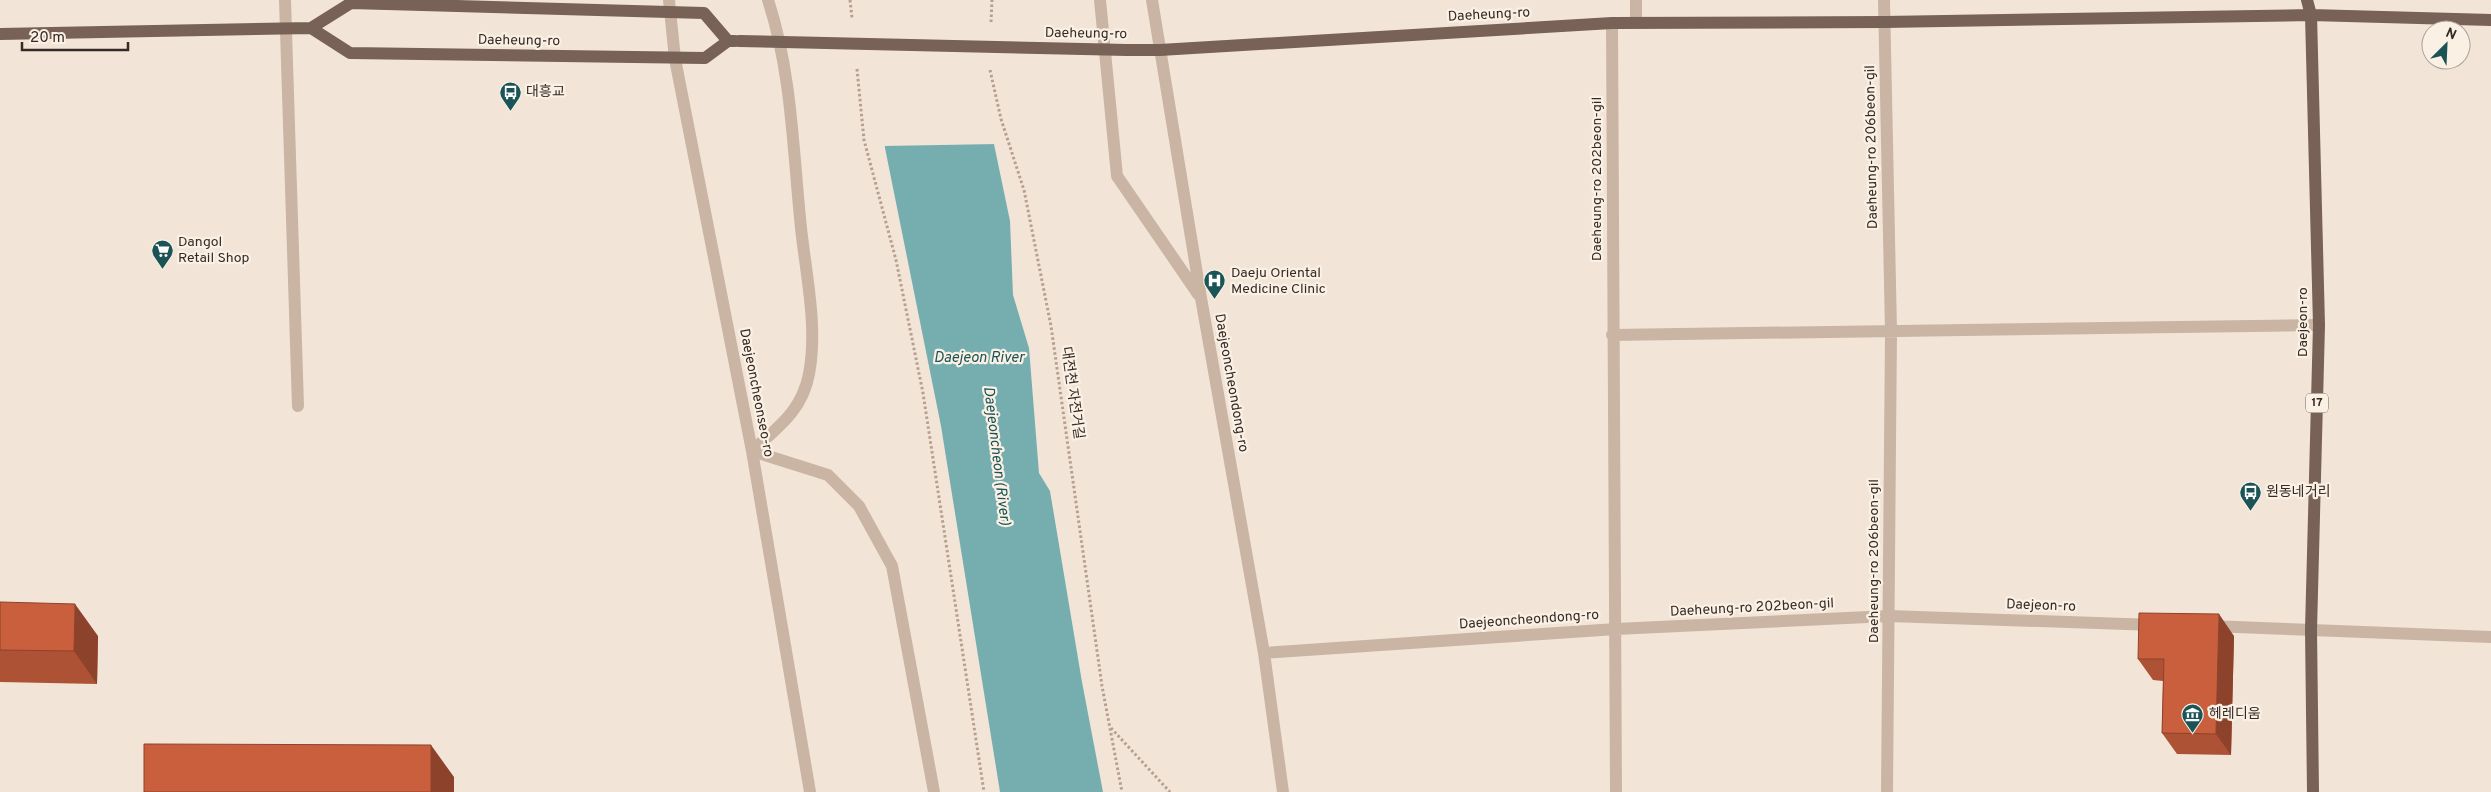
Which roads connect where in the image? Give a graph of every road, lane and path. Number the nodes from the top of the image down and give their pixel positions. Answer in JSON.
{"nodes":[{"id":1,"x":285,"y":0,"type":"edge"},
{"id":2,"x":768,"y":0,"type":"edge"},
{"id":3,"x":850,"y":0,"type":"edge"},
{"id":4,"x":992,"y":0,"type":"edge"},
{"id":5,"x":1100,"y":0,"type":"edge"},
{"id":6,"x":1152,"y":0,"type":"edge"},
{"id":7,"x":1636,"y":0,"type":"edge"},
{"id":8,"x":1884,"y":0,"type":"edge"},
{"id":9,"x":2307,"y":0,"type":"edge"},
{"id":10,"x":2316,"y":0,"type":"edge"},
{"id":11,"x":669,"y":5,"type":"edge"},
{"id":12,"x":2311,"y":15,"type":"junction"},
{"id":13,"x":2491,"y":20,"type":"edge"},
{"id":14,"x":1636,"y":22,"type":"junction"},
{"id":15,"x":1884,"y":22,"type":"junction"},
{"id":16,"x":1612,"y":23,"type":"junction"},
{"id":17,"x":991,"y":26,"type":"dead end"},
{"id":18,"x":287,"y":28,"type":"junction"},
{"id":19,"x":310,"y":28,"type":"junction"},
{"id":20,"x":853,"y":28,"type":"dead end"},
{"id":21,"x":0,"y":34,"type":"edge"},
{"id":22,"x":733,"y":41,"type":"junction"},
{"id":23,"x":1160,"y":50,"type":"junction"},
{"id":24,"x":675,"y":59,"type":"junction"},
{"id":25,"x":988,"y":61,"type":"dead end"},
{"id":26,"x":857,"y":66,"type":"dead end"},
{"id":27,"x":1201,"y":298,"type":"junction"},
{"id":28,"x":2319,"y":325,"type":"junction"},
{"id":29,"x":1891,"y":331,"type":"junction"},
{"id":30,"x":1612,"y":335,"type":"junction"},
{"id":31,"x":298,"y":406,"type":"dead end"},
{"id":32,"x":752,"y":451,"type":"junction"},
{"id":33,"x":1889,"y":616,"type":"junction"},
{"id":34,"x":2164,"y":625,"type":"edge"},
{"id":35,"x":2193,"y":626,"type":"edge"},
{"id":36,"x":1616,"y":629,"type":"junction"},
{"id":37,"x":2311,"y":630,"type":"junction"},
{"id":38,"x":2491,"y":637,"type":"edge"},
{"id":39,"x":1264,"y":653,"type":"junction"},
{"id":40,"x":1111,"y":728,"type":"junction"},
{"id":41,"x":810,"y":792,"type":"edge"},
{"id":42,"x":934,"y":792,"type":"edge"},
{"id":43,"x":984,"y":792,"type":"edge"},
{"id":44,"x":1122,"y":792,"type":"edge"},
{"id":45,"x":1170,"y":792,"type":"edge"},
{"id":46,"x":1283,"y":792,"type":"edge"},
{"id":47,"x":1616,"y":792,"type":"edge"},
{"id":48,"x":1887,"y":792,"type":"edge"},
{"id":49,"x":2313,"y":792,"type":"edge"}],
"edges":[{"from":1,"to":18,"type":"street"},
{"from":2,"to":32,"type":"street"},
{"from":3,"to":20,"type":"path"},
{"from":4,"to":17,"type":"path"},
{"from":5,"to":27,"type":"street"},
{"from":6,"to":23,"type":"street","name":"Daejeoncheondong-ro"},
{"from":7,"to":14,"type":"street"},
{"from":8,"to":15,"type":"street","name":"Daeheung-ro 206beon-gil"},
{"from":9,"to":12,"type":"main road","name":"Daejeon-ro","number":"17"},
{"from":10,"to":12,"type":"main road","name":"Daejeon-ro","number":"17"},
{"from":11,"to":19,"type":"main road"},
{"from":11,"to":22,"type":"main road"},
{"from":11,"to":24,"type":"street","name":"Daejeoncheonseo-ro"},
{"from":12,"to":13,"type":"main road","name":"Daeheung-ro"},
{"from":12,"to":15,"type":"main road","name":"Daeheung-ro"},
{"from":12,"to":28,"type":"main road","name":"Daejeon-ro","number":"17"},
{"from":14,"to":15,"type":"main road","name":"Daeheung-ro"},
{"from":14,"to":16,"type":"main road","name":"Daeheung-ro"},
{"from":15,"to":29,"type":"street","name":"Daeheung-ro 206beon-gil"},
{"from":16,"to":23,"type":"main road","name":"Daeheung-ro"},
{"from":16,"to":30,"type":"street","name":"Daeheung-ro 202beon-gil"},
{"from":18,"to":19,"type":"main road"},
{"from":18,"to":21,"type":"main road"},
{"from":18,"to":31,"type":"street"},
{"from":19,"to":24,"type":"main road","name":"Daeheung-ro"},
{"from":22,"to":23,"type":"main road","name":"Daeheung-ro","bridge":true},
{"from":22,"to":24,"type":"main road","name":"Daeheung-ro"},
{"from":23,"to":27,"type":"street","name":"Daejeoncheondong-ro"},
{"from":24,"to":32,"type":"street","name":"Daejeoncheonseo-ro"},
{"from":25,"to":40,"type":"path","name":"대전천 자전거길"},
{"from":26,"to":43,"type":"path"},
{"from":27,"to":39,"type":"street","name":"Daejeoncheondong-ro"},
{"from":28,"to":29,"type":"street"},
{"from":28,"to":37,"type":"main road","name":"Daejeon-ro","number":"17"},
{"from":29,"to":30,"type":"street"},
{"from":29,"to":33,"type":"street","name":"Daeheung-ro 206beon-gil"},
{"from":30,"to":36,"type":"street","name":"Daeheung-ro 202beon-gil"},
{"from":32,"to":41,"type":"street","name":"Daejeoncheonseo-ro"},
{"from":32,"to":42,"type":"street"},
{"from":33,"to":34,"type":"street","name":"Daejeon-ro"},
{"from":33,"to":36,"type":"street","name":"Daeheung-ro 202beon-gil"},
{"from":33,"to":48,"type":"street","name":"Daeheung-ro 206beon-gil"},
{"from":35,"to":37,"type":"street"},
{"from":36,"to":39,"type":"street","name":"Daejeoncheondong-ro"},
{"from":36,"to":47,"type":"street","name":"Daeheung-ro 202beon-gil"},
{"from":37,"to":38,"type":"street"},
{"from":37,"to":49,"type":"main road","name":"Daejeon-ro","number":"17"},
{"from":39,"to":46,"type":"street","name":"Daejeoncheondong-ro"},
{"from":40,"to":44,"type":"path","name":"대전천 자전거길"},
{"from":40,"to":45,"type":"path"}]}
